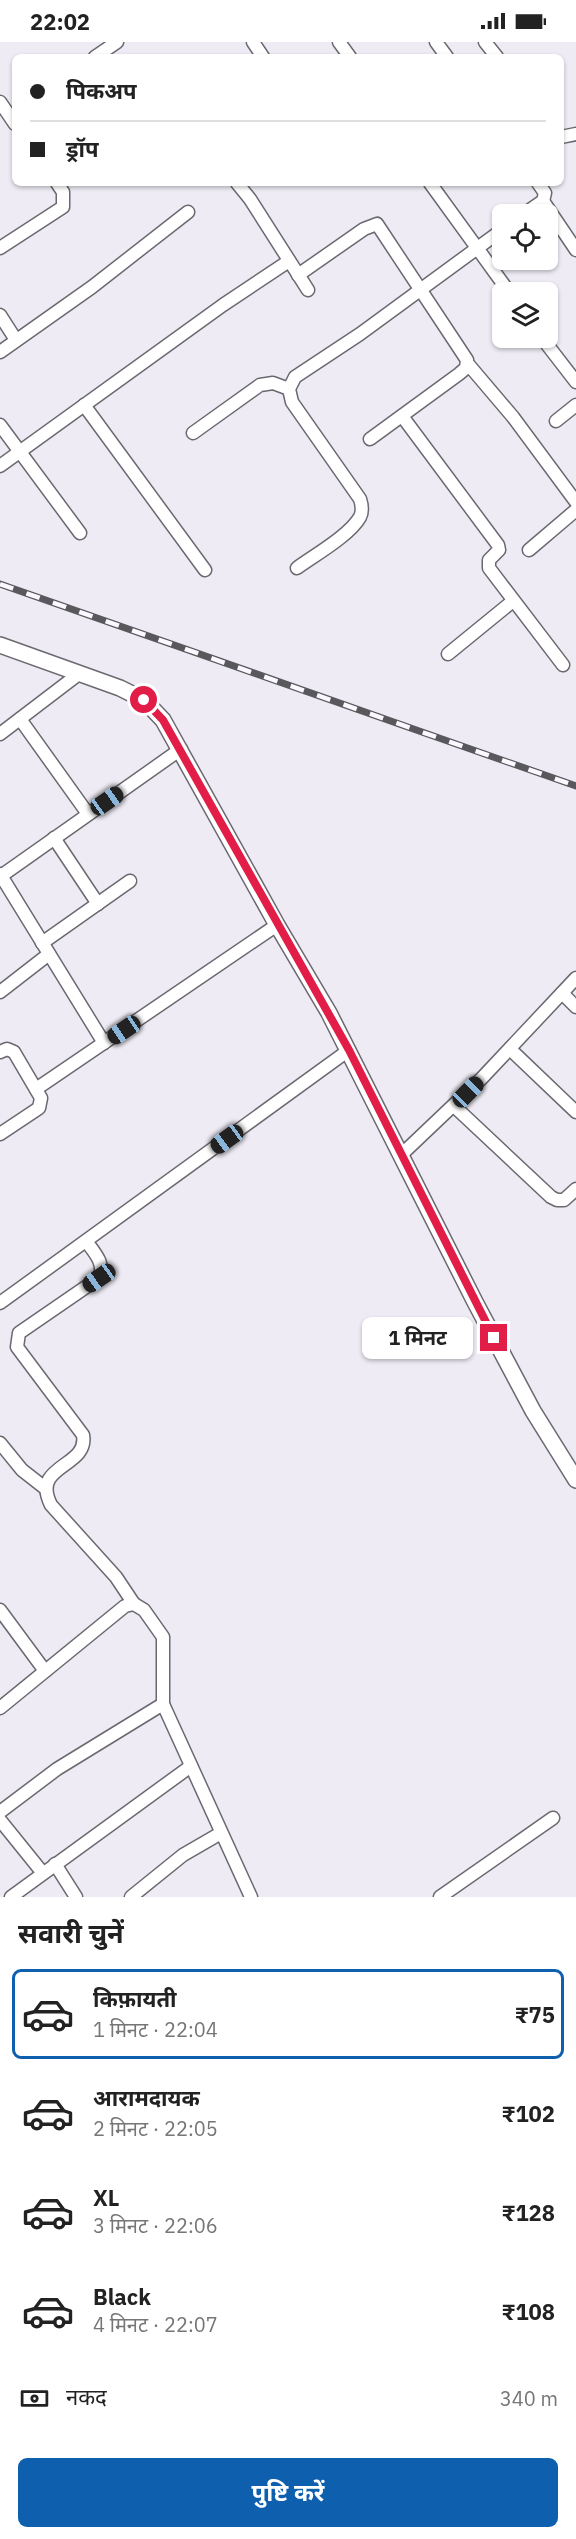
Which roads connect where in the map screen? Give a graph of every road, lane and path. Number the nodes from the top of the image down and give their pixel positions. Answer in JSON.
{"nodes":[{"id":1,"x":117,"y":42,"type":"edge"},
{"id":2,"x":485,"y":42,"type":"edge"},
{"id":3,"x":99,"y":54,"type":"edge"},
{"id":4,"x":495,"y":54,"type":"edge"},
{"id":5,"x":0,"y":102,"type":"edge"},
{"id":6,"x":12,"y":120,"type":"edge"},
{"id":7,"x":59,"y":186,"type":"edge"},
{"id":8,"x":239,"y":186,"type":"edge"},
{"id":9,"x":432,"y":186,"type":"edge"},
{"id":10,"x":540,"y":186,"type":"edge"},
{"id":11,"x":543,"y":201,"type":"junction"},
{"id":12,"x":539,"y":204,"type":"edge"},
{"id":13,"x":188,"y":212,"type":"dead end"},
{"id":14,"x":492,"y":237,"type":"edge"},
{"id":15,"x":0,"y":248,"type":"edge"},
{"id":16,"x":476,"y":249,"type":"junction"},
{"id":17,"x":576,"y":250,"type":"edge"},
{"id":18,"x":289,"y":261,"type":"junction"},
{"id":19,"x":298,"y":275,"type":"junction"},
{"id":20,"x":501,"y":282,"type":"edge"},
{"id":21,"x":422,"y":289,"type":"junction"},
{"id":22,"x":308,"y":290,"type":"dead end"},
{"id":23,"x":0,"y":315,"type":"edge"},
{"id":24,"x":16,"y":340,"type":"junction"},
{"id":25,"x":550,"y":348,"type":"edge"},
{"id":26,"x":0,"y":351,"type":"edge"},
{"id":27,"x":468,"y":364,"type":"junction"},
{"id":28,"x":576,"y":382,"type":"edge"},
{"id":29,"x":289,"y":389,"type":"junction"},
{"id":30,"x":84,"y":405,"type":"junction"},
{"id":31,"x":576,"y":405,"type":"edge"},
{"id":32,"x":402,"y":416,"type":"junction"},
{"id":33,"x":556,"y":420,"type":"dead end"},
{"id":34,"x":0,"y":425,"type":"edge"},
{"id":35,"x":193,"y":433,"type":"dead end"},
{"id":36,"x":370,"y":439,"type":"dead end"},
{"id":37,"x":20,"y":451,"type":"junction"},
{"id":38,"x":0,"y":466,"type":"edge"},
{"id":39,"x":576,"y":502,"type":"edge"},
{"id":40,"x":576,"y":510,"type":"edge"},
{"id":41,"x":80,"y":533,"type":"dead end"},
{"id":42,"x":530,"y":550,"type":"dead end"},
{"id":43,"x":297,"y":568,"type":"dead end"},
{"id":44,"x":205,"y":570,"type":"dead end"},
{"id":45,"x":513,"y":601,"type":"junction"},
{"id":46,"x":0,"y":645,"type":"edge"},
{"id":47,"x":448,"y":654,"type":"dead end"},
{"id":48,"x":563,"y":665,"type":"dead end"},
{"id":49,"x":80,"y":673,"type":"junction"},
{"id":50,"x":20,"y":719,"type":"junction"},
{"id":51,"x":0,"y":734,"type":"edge"},
{"id":52,"x":181,"y":749,"type":"junction"},
{"id":53,"x":88,"y":814,"type":"junction"},
{"id":54,"x":54,"y":838,"type":"junction"},
{"id":55,"x":0,"y":875,"type":"edge"},
{"id":56,"x":130,"y":881,"type":"dead end"},
{"id":57,"x":98,"y":904,"type":"junction"},
{"id":58,"x":277,"y":925,"type":"junction"},
{"id":59,"x":42,"y":943,"type":"junction"},
{"id":60,"x":49,"y":954,"type":"junction"},
{"id":61,"x":576,"y":978,"type":"edge"},
{"id":62,"x":0,"y":992,"type":"edge"},
{"id":63,"x":562,"y":993,"type":"junction"},
{"id":64,"x":576,"y":1007,"type":"edge"},
{"id":65,"x":104,"y":1043,"type":"junction"},
{"id":66,"x":510,"y":1049,"type":"junction"},
{"id":67,"x":349,"y":1050,"type":"junction"},
{"id":68,"x":0,"y":1052,"type":"edge"},
{"id":69,"x":36,"y":1089,"type":"junction"},
{"id":70,"x":454,"y":1106,"type":"junction"},
{"id":71,"x":576,"y":1112,"type":"edge"},
{"id":72,"x":0,"y":1134,"type":"edge"},
{"id":73,"x":401,"y":1155,"type":"junction"},
{"id":74,"x":576,"y":1190,"type":"edge"},
{"id":75,"x":86,"y":1241,"type":"junction"},
{"id":76,"x":0,"y":1303,"type":"edge"},
{"id":77,"x":0,"y":1443,"type":"edge"},
{"id":78,"x":576,"y":1480,"type":"edge"},
{"id":79,"x":45,"y":1488,"type":"junction"},
{"id":80,"x":134,"y":1604,"type":"junction"},
{"id":81,"x":0,"y":1610,"type":"edge"},
{"id":82,"x":45,"y":1671,"type":"junction"},
{"id":83,"x":164,"y":1704,"type":"junction"},
{"id":84,"x":0,"y":1708,"type":"edge"},
{"id":85,"x":191,"y":1766,"type":"junction"},
{"id":86,"x":0,"y":1812,"type":"edge"},
{"id":87,"x":553,"y":1818,"type":"dead end"},
{"id":88,"x":0,"y":1820,"type":"edge"},
{"id":89,"x":221,"y":1833,"type":"junction"},
{"id":90,"x":55,"y":1864,"type":"junction"},
{"id":91,"x":42,"y":1872,"type":"junction"},
{"id":92,"x":11,"y":1897,"type":"edge"},
{"id":93,"x":76,"y":1897,"type":"edge"},
{"id":94,"x":131,"y":1897,"type":"edge"},
{"id":95,"x":251,"y":1897,"type":"edge"},
{"id":96,"x":440,"y":1897,"type":"edge"}],
"edges":[{"from":1,"to":3,"type":"street"},
{"from":2,"to":4,"type":"street"},
{"from":5,"to":6,"type":"street"},
{"from":7,"to":15,"type":"street"},
{"from":8,"to":18,"type":"street"},
{"from":9,"to":16,"type":"street"},
{"from":10,"to":11,"type":"street"},
{"from":11,"to":12,"type":"street"},
{"from":11,"to":17,"type":"street"},
{"from":13,"to":24,"type":"street"},
{"from":14,"to":16,"type":"street"},
{"from":16,"to":20,"type":"street"},
{"from":16,"to":21,"type":"street"},
{"from":18,"to":19,"type":"street"},
{"from":18,"to":30,"type":"street"},
{"from":19,"to":21,"type":"street"},
{"from":19,"to":22,"type":"street"},
{"from":21,"to":27,"type":"street"},
{"from":21,"to":29,"type":"street"},
{"from":23,"to":24,"type":"street"},
{"from":24,"to":26,"type":"street"},
{"from":25,"to":28,"type":"street"},
{"from":27,"to":32,"type":"street"},
{"from":27,"to":39,"type":"street"},
{"from":29,"to":35,"type":"street"},
{"from":29,"to":43,"type":"street"},
{"from":30,"to":37,"type":"street"},
{"from":30,"to":44,"type":"street"},
{"from":31,"to":33,"type":"street"},
{"from":32,"to":36,"type":"street"},
{"from":32,"to":45,"type":"street"},
{"from":34,"to":37,"type":"street"},
{"from":37,"to":38,"type":"street"},
{"from":37,"to":41,"type":"street"},
{"from":40,"to":42,"type":"street"},
{"from":45,"to":47,"type":"street"},
{"from":45,"to":48,"type":"street"},
{"from":46,"to":49,"type":"street"},
{"from":49,"to":50,"type":"street"},
{"from":49,"to":52,"type":"street"},
{"from":50,"to":51,"type":"street"},
{"from":50,"to":53,"type":"street"},
{"from":52,"to":53,"type":"street"},
{"from":52,"to":58,"type":"street"},
{"from":53,"to":54,"type":"street"},
{"from":54,"to":55,"type":"street"},
{"from":54,"to":57,"type":"street"},
{"from":55,"to":59,"type":"street"},
{"from":56,"to":57,"type":"street"},
{"from":57,"to":59,"type":"street"},
{"from":58,"to":65,"type":"street"},
{"from":58,"to":67,"type":"street"},
{"from":59,"to":60,"type":"street"},
{"from":60,"to":62,"type":"street"},
{"from":60,"to":65,"type":"street"},
{"from":61,"to":63,"type":"street"},
{"from":63,"to":64,"type":"street"},
{"from":63,"to":66,"type":"street"},
{"from":65,"to":69,"type":"street"},
{"from":66,"to":70,"type":"street"},
{"from":66,"to":71,"type":"street"},
{"from":67,"to":73,"type":"street"},
{"from":67,"to":75,"type":"street"},
{"from":68,"to":69,"type":"street"},
{"from":69,"to":72,"type":"street"},
{"from":70,"to":73,"type":"street"},
{"from":70,"to":74,"type":"street"},
{"from":73,"to":78,"type":"street"},
{"from":75,"to":76,"type":"street"},
{"from":75,"to":79,"type":"street"},
{"from":77,"to":79,"type":"street"},
{"from":79,"to":80,"type":"street"},
{"from":80,"to":82,"type":"street"},
{"from":80,"to":83,"type":"street"},
{"from":81,"to":82,"type":"street"},
{"from":82,"to":84,"type":"street"},
{"from":83,"to":85,"type":"street"},
{"from":83,"to":86,"type":"street"},
{"from":85,"to":89,"type":"street"},
{"from":85,"to":90,"type":"street"},
{"from":87,"to":96,"type":"street"},
{"from":88,"to":91,"type":"street"},
{"from":89,"to":94,"type":"street"},
{"from":89,"to":95,"type":"street"},
{"from":90,"to":91,"type":"street"},
{"from":90,"to":93,"type":"street"},
{"from":91,"to":92,"type":"street"}]}
